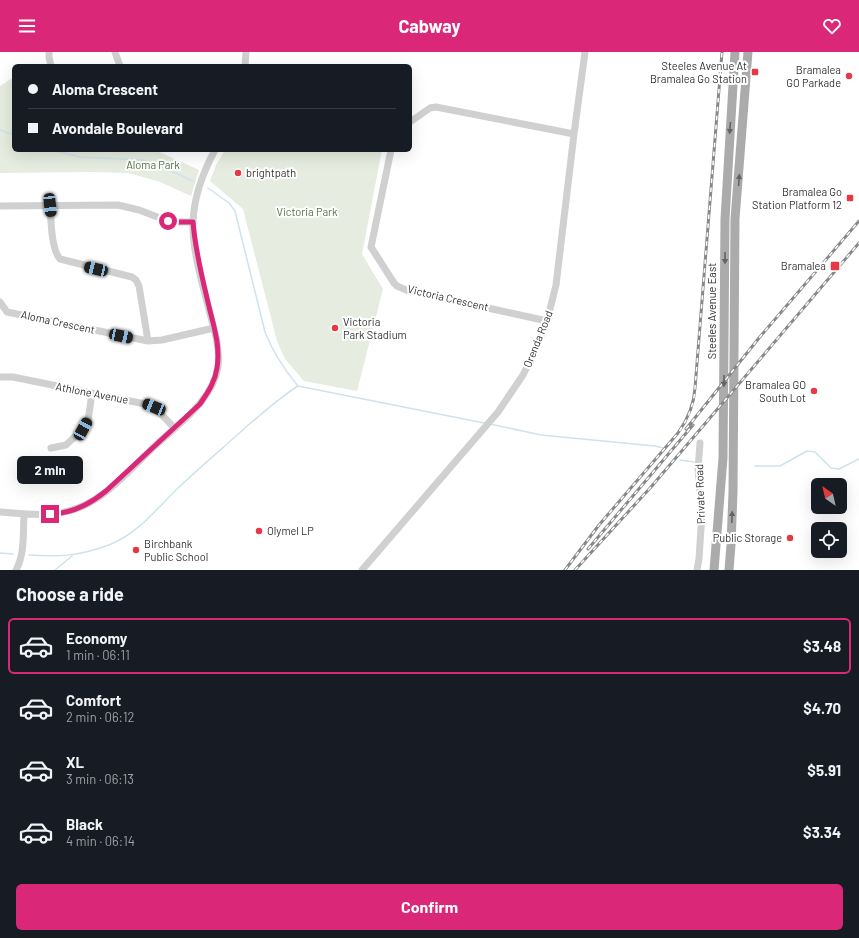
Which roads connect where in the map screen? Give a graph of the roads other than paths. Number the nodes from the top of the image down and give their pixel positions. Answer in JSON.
{"nodes":[{"id":1,"x":49,"y":52,"type":"edge"},
{"id":2,"x":115,"y":52,"type":"edge"},
{"id":3,"x":246,"y":52,"type":"edge"},
{"id":4,"x":585,"y":52,"type":"edge"},
{"id":5,"x":735,"y":52,"type":"edge"},
{"id":6,"x":748,"y":52,"type":"edge"},
{"id":7,"x":50,"y":64,"type":"edge"},
{"id":8,"x":119,"y":64,"type":"edge"},
{"id":9,"x":245,"y":64,"type":"edge"},
{"id":10,"x":412,"y":121,"type":"edge"},
{"id":11,"x":574,"y":134,"type":"junction"},
{"id":12,"x":214,"y":152,"type":"edge"},
{"id":13,"x":391,"y":152,"type":"edge"},
{"id":14,"x":50,"y":205,"type":"junction"},
{"id":15,"x":0,"y":206,"type":"edge"},
{"id":16,"x":725,"y":219,"type":"junction"},
{"id":17,"x":735,"y":219,"type":"junction"},
{"id":18,"x":193,"y":222,"type":"junction"},
{"id":19,"x":0,"y":302,"type":"edge"},
{"id":20,"x":548,"y":321,"type":"junction"},
{"id":21,"x":214,"y":328,"type":"junction"},
{"id":22,"x":148,"y":341,"type":"junction"},
{"id":23,"x":0,"y":377,"type":"edge"},
{"id":24,"x":92,"y":393,"type":"junction"},
{"id":25,"x":174,"y":428,"type":"junction"},
{"id":26,"x":700,"y":443,"type":"dead end"},
{"id":27,"x":51,"y":448,"type":"dead end"},
{"id":28,"x":0,"y":512,"type":"edge"},
{"id":29,"x":24,"y":514,"type":"junction"},
{"id":30,"x":16,"y":570,"type":"edge"},
{"id":31,"x":362,"y":570,"type":"edge"},
{"id":32,"x":697,"y":570,"type":"edge"},
{"id":33,"x":714,"y":570,"type":"edge"},
{"id":34,"x":729,"y":570,"type":"edge"}],
"edges":[{"from":1,"to":7,"type":"street"},
{"from":2,"to":8,"type":"street"},
{"from":3,"to":9,"type":"street"},
{"from":4,"to":11,"type":"street","name":"Orenda Road"},
{"from":5,"to":16,"type":"main road","name":"Steeles Avenue East","one_way":true},
{"from":17,"to":6,"type":"main road","name":"Steeles Avenue East","one_way":true},
{"from":10,"to":11,"type":"street"},
{"from":11,"to":20,"type":"street","name":"Orenda Road"},
{"from":12,"to":18,"type":"street"},
{"from":13,"to":20,"type":"street","name":"Victoria Crescent"},
{"from":14,"to":15,"type":"street"},
{"from":14,"to":18,"type":"street"},
{"from":14,"to":22,"type":"street"},
{"from":16,"to":17,"type":"main road"},
{"from":16,"to":33,"type":"main road","name":"Steeles Avenue East","one_way":true},
{"from":34,"to":17,"type":"main road","name":"Steeles Avenue East","one_way":true},
{"from":18,"to":21,"type":"street"},
{"from":19,"to":22,"type":"street","name":"Aloma Crescent"},
{"from":20,"to":31,"type":"street","name":"Orenda Road"},
{"from":21,"to":22,"type":"street","name":"Aloma Crescent"},
{"from":21,"to":25,"type":"street"},
{"from":23,"to":24,"type":"street","name":"Athlone Avenue"},
{"from":24,"to":25,"type":"street","name":"Athlone Avenue"},
{"from":24,"to":27,"type":"street"},
{"from":25,"to":29,"type":"street"},
{"from":26,"to":32,"type":"street","name":"Private Road"},
{"from":28,"to":29,"type":"street"},
{"from":29,"to":30,"type":"street"}]}
